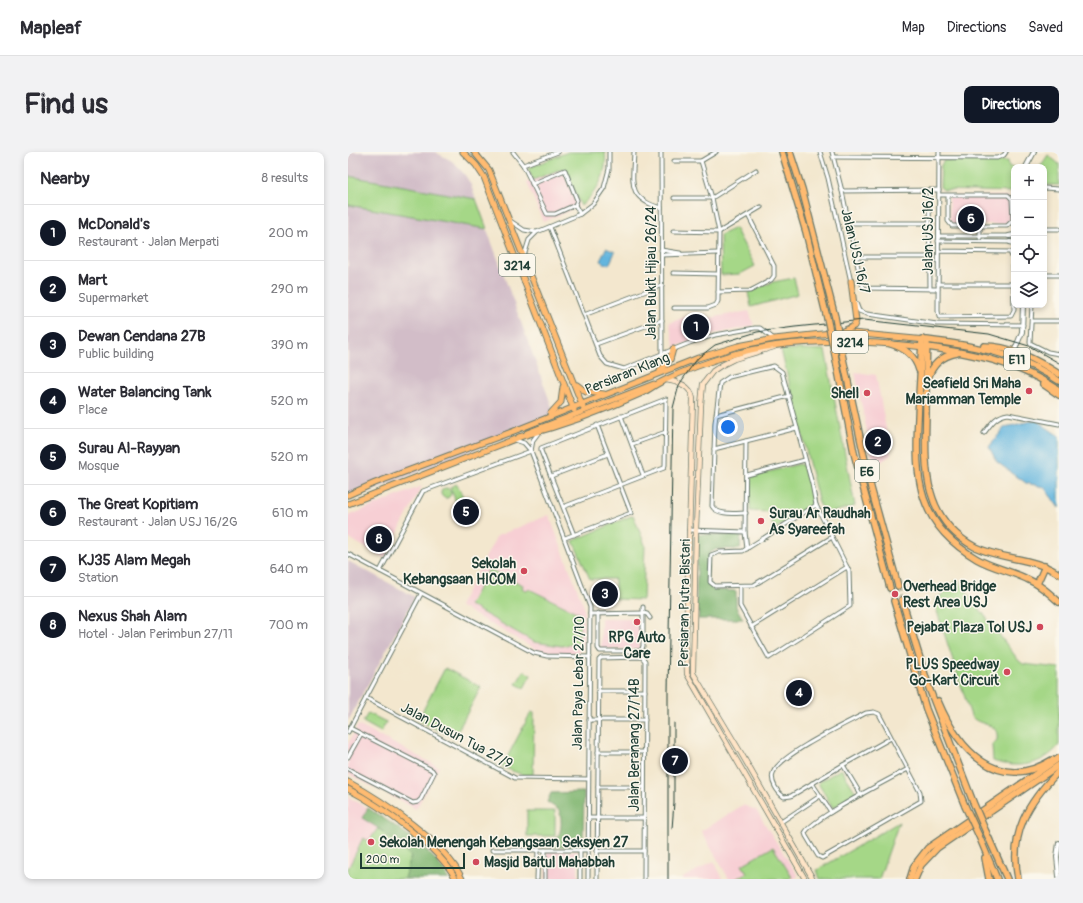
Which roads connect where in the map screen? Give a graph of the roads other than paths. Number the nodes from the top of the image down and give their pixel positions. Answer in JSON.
{"nodes":[{"id":1,"x":463,"y":152,"type":"edge"},
{"id":2,"x":474,"y":152,"type":"edge"},
{"id":3,"x":513,"y":152,"type":"edge"},
{"id":4,"x":557,"y":152,"type":"edge"},
{"id":5,"x":609,"y":152,"type":"edge"},
{"id":6,"x":634,"y":152,"type":"edge"},
{"id":7,"x":661,"y":152,"type":"edge"},
{"id":8,"x":716,"y":152,"type":"edge"},
{"id":9,"x":782,"y":152,"type":"edge"},
{"id":10,"x":790,"y":152,"type":"edge"},
{"id":11,"x":820,"y":152,"type":"edge"},
{"id":12,"x":832,"y":152,"type":"edge"},
{"id":13,"x":939,"y":152,"type":"edge"},
{"id":14,"x":1034,"y":152,"type":"edge"},
{"id":15,"x":1006,"y":153,"type":"edge"},
{"id":16,"x":833,"y":157,"type":"junction"},
{"id":17,"x":939,"y":158,"type":"junction"},
{"id":18,"x":674,"y":161,"type":"dead end"},
{"id":19,"x":701,"y":161,"type":"junction"},
{"id":20,"x":1028,"y":164,"type":"edge"},
{"id":21,"x":523,"y":165,"type":"junction"},
{"id":22,"x":756,"y":170,"type":"dead end"},
{"id":23,"x":532,"y":184,"type":"junction"},
{"id":24,"x":1047,"y":188,"type":"edge"},
{"id":25,"x":1059,"y":189,"type":"edge"},
{"id":26,"x":929,"y":190,"type":"junction"},
{"id":27,"x":939,"y":190,"type":"junction"},
{"id":28,"x":842,"y":191,"type":"junction"},
{"id":29,"x":939,"y":195,"type":"junction"},
{"id":30,"x":948,"y":195,"type":"junction"},
{"id":31,"x":674,"y":198,"type":"dead end"},
{"id":32,"x":712,"y":198,"type":"junction"},
{"id":33,"x":575,"y":205,"type":"junction"},
{"id":34,"x":761,"y":207,"type":"dead end"},
{"id":35,"x":661,"y":208,"type":"junction"},
{"id":36,"x":580,"y":214,"type":"junction"},
{"id":37,"x":748,"y":215,"type":"junction"},
{"id":38,"x":509,"y":220,"type":"junction"},
{"id":39,"x":850,"y":223,"type":"junction"},
{"id":40,"x":930,"y":223,"type":"junction"},
{"id":41,"x":980,"y":226,"type":"junction"},
{"id":42,"x":550,"y":227,"type":"junction"},
{"id":43,"x":1059,"y":228,"type":"edge"},
{"id":44,"x":1047,"y":229,"type":"edge"},
{"id":45,"x":673,"y":231,"type":"dead end"},
{"id":46,"x":537,"y":232,"type":"junction"},
{"id":47,"x":719,"y":232,"type":"junction"},
{"id":48,"x":939,"y":236,"type":"junction"},
{"id":49,"x":980,"y":236,"type":"junction"},
{"id":50,"x":1011,"y":236,"type":"edge"},
{"id":51,"x":938,"y":242,"type":"junction"},
{"id":52,"x":980,"y":242,"type":"junction"},
{"id":53,"x":1011,"y":242,"type":"edge"},
{"id":54,"x":662,"y":250,"type":"junction"},
{"id":55,"x":939,"y":251,"type":"junction"},
{"id":56,"x":682,"y":253,"type":"junction"},
{"id":57,"x":718,"y":253,"type":"junction"},
{"id":58,"x":662,"y":255,"type":"junction"},
{"id":59,"x":524,"y":256,"type":"junction"},
{"id":60,"x":856,"y":257,"type":"junction"},
{"id":61,"x":930,"y":257,"type":"junction"},
{"id":62,"x":1013,"y":272,"type":"edge"},
{"id":63,"x":673,"y":273,"type":"dead end"},
{"id":64,"x":718,"y":274,"type":"junction"},
{"id":65,"x":1047,"y":275,"type":"edge"},
{"id":66,"x":1059,"y":275,"type":"edge"},
{"id":67,"x":851,"y":281,"type":"junction"},
{"id":68,"x":938,"y":284,"type":"junction"},
{"id":69,"x":1011,"y":284,"type":"edge"},
{"id":70,"x":662,"y":285,"type":"junction"},
{"id":71,"x":930,"y":289,"type":"junction"},
{"id":72,"x":938,"y":289,"type":"junction"},
{"id":73,"x":718,"y":292,"type":"junction"},
{"id":74,"x":674,"y":308,"type":"dead end"},
{"id":75,"x":1013,"y":308,"type":"edge"},
{"id":76,"x":1023,"y":308,"type":"edge"},
{"id":77,"x":1032,"y":308,"type":"edge"},
{"id":78,"x":584,"y":314,"type":"junction"},
{"id":79,"x":662,"y":320,"type":"junction"},
{"id":80,"x":1032,"y":321,"type":"junction"},
{"id":81,"x":1059,"y":321,"type":"edge"},
{"id":82,"x":1023,"y":325,"type":"junction"},
{"id":83,"x":840,"y":332,"type":"junction"},
{"id":84,"x":774,"y":339,"type":"junction"},
{"id":85,"x":924,"y":339,"type":"junction"},
{"id":86,"x":596,"y":344,"type":"junction"},
{"id":87,"x":891,"y":344,"type":"junction"},
{"id":88,"x":779,"y":345,"type":"junction"},
{"id":89,"x":972,"y":346,"type":"junction"},
{"id":90,"x":924,"y":347,"type":"junction"},
{"id":91,"x":673,"y":349,"type":"junction"},
{"id":92,"x":961,"y":352,"type":"junction"},
{"id":93,"x":1014,"y":352,"type":"junction"},
{"id":94,"x":662,"y":354,"type":"junction"},
{"id":95,"x":1059,"y":354,"type":"edge"},
{"id":96,"x":1023,"y":370,"type":"junction"},
{"id":97,"x":658,"y":373,"type":"junction"},
{"id":98,"x":1059,"y":374,"type":"edge"},
{"id":99,"x":574,"y":379,"type":"junction"},
{"id":100,"x":920,"y":380,"type":"junction"},
{"id":101,"x":663,"y":381,"type":"junction"},
{"id":102,"x":1059,"y":381,"type":"edge"},
{"id":103,"x":562,"y":383,"type":"junction"},
{"id":104,"x":926,"y":386,"type":"junction"},
{"id":105,"x":1059,"y":390,"type":"edge"},
{"id":106,"x":612,"y":393,"type":"junction"},
{"id":107,"x":789,"y":396,"type":"junction"},
{"id":108,"x":1059,"y":396,"type":"edge"},
{"id":109,"x":582,"y":404,"type":"junction"},
{"id":110,"x":572,"y":407,"type":"junction"},
{"id":111,"x":584,"y":410,"type":"junction"},
{"id":112,"x":575,"y":413,"type":"junction"},
{"id":113,"x":716,"y":415,"type":"junction"},
{"id":114,"x":547,"y":416,"type":"junction"},
{"id":115,"x":621,"y":416,"type":"junction"},
{"id":116,"x":1059,"y":424,"type":"edge"},
{"id":117,"x":597,"y":425,"type":"junction"},
{"id":118,"x":797,"y":428,"type":"junction"},
{"id":119,"x":539,"y":432,"type":"junction"},
{"id":120,"x":666,"y":432,"type":"junction"},
{"id":121,"x":984,"y":433,"type":"dead end"},
{"id":122,"x":519,"y":437,"type":"junction"},
{"id":123,"x":513,"y":440,"type":"junction"},
{"id":124,"x":746,"y":441,"type":"junction"},
{"id":125,"x":632,"y":444,"type":"junction"},
{"id":126,"x":714,"y":449,"type":"junction"},
{"id":127,"x":531,"y":450,"type":"junction"},
{"id":128,"x":608,"y":454,"type":"junction"},
{"id":129,"x":805,"y":460,"type":"junction"},
{"id":130,"x":644,"y":475,"type":"junction"},
{"id":131,"x":747,"y":475,"type":"junction"},
{"id":132,"x":550,"y":476,"type":"junction"},
{"id":133,"x":620,"y":484,"type":"junction"},
{"id":134,"x":556,"y":490,"type":"junction"},
{"id":135,"x":548,"y":494,"type":"junction"},
{"id":136,"x":348,"y":495,"type":"edge"},
{"id":137,"x":348,"y":504,"type":"edge"},
{"id":138,"x":816,"y":505,"type":"junction"},
{"id":139,"x":563,"y":507,"type":"junction"},
{"id":140,"x":746,"y":513,"type":"junction"},
{"id":141,"x":690,"y":530,"type":"junction"},
{"id":142,"x":696,"y":530,"type":"junction"},
{"id":143,"x":745,"y":532,"type":"junction"},
{"id":144,"x":574,"y":535,"type":"junction"},
{"id":145,"x":832,"y":537,"type":"junction"},
{"id":146,"x":565,"y":538,"type":"junction"},
{"id":147,"x":747,"y":549,"type":"junction"},
{"id":148,"x":348,"y":554,"type":"edge"},
{"id":149,"x":1044,"y":566,"type":"junction"},
{"id":150,"x":847,"y":567,"type":"junction"},
{"id":151,"x":380,"y":571,"type":"junction"},
{"id":152,"x":1059,"y":574,"type":"edge"},
{"id":153,"x":1037,"y":584,"type":"junction"},
{"id":154,"x":740,"y":586,"type":"junction"},
{"id":155,"x":898,"y":586,"type":"tunnel mouth"},
{"id":156,"x":890,"y":588,"type":"tunnel mouth"},
{"id":157,"x":421,"y":594,"type":"junction"},
{"id":158,"x":902,"y":600,"type":"tunnel mouth"},
{"id":159,"x":894,"y":601,"type":"tunnel mouth"},
{"id":160,"x":1059,"y":602,"type":"edge"},
{"id":161,"x":643,"y":607,"type":"dead end"},
{"id":162,"x":598,"y":613,"type":"junction"},
{"id":163,"x":643,"y":613,"type":"junction"},
{"id":164,"x":590,"y":614,"type":"junction"},
{"id":165,"x":650,"y":618,"type":"dead end"},
{"id":166,"x":751,"y":627,"type":"junction"},
{"id":167,"x":590,"y":657,"type":"junction"},
{"id":168,"x":930,"y":688,"type":"junction"},
{"id":169,"x":598,"y":691,"type":"junction"},
{"id":170,"x":645,"y":691,"type":"junction"},
{"id":171,"x":366,"y":698,"type":"junction"},
{"id":172,"x":589,"y":720,"type":"junction"},
{"id":173,"x":598,"y":720,"type":"junction"},
{"id":174,"x":645,"y":720,"type":"junction"},
{"id":175,"x":350,"y":728,"type":"junction"},
{"id":176,"x":348,"y":732,"type":"edge"},
{"id":177,"x":361,"y":734,"type":"junction"},
{"id":178,"x":891,"y":738,"type":"junction"},
{"id":179,"x":598,"y":752,"type":"junction"},
{"id":180,"x":644,"y":752,"type":"junction"},
{"id":181,"x":1059,"y":754,"type":"edge"},
{"id":182,"x":348,"y":757,"type":"edge"},
{"id":183,"x":1059,"y":758,"type":"edge"},
{"id":184,"x":843,"y":764,"type":"junction"},
{"id":185,"x":1059,"y":765,"type":"edge"},
{"id":186,"x":348,"y":769,"type":"edge"},
{"id":187,"x":908,"y":769,"type":"junction"},
{"id":188,"x":1059,"y":771,"type":"edge"},
{"id":189,"x":588,"y":779,"type":"junction"},
{"id":190,"x":348,"y":782,"type":"edge"},
{"id":191,"x":812,"y":783,"type":"junction"},
{"id":192,"x":598,"y":787,"type":"junction"},
{"id":193,"x":644,"y":787,"type":"junction"},
{"id":194,"x":348,"y":789,"type":"edge"},
{"id":195,"x":368,"y":796,"type":"junction"},
{"id":196,"x":820,"y":796,"type":"junction"},
{"id":197,"x":861,"y":796,"type":"junction"},
{"id":198,"x":831,"y":812,"type":"junction"},
{"id":199,"x":588,"y":818,"type":"junction"},
{"id":200,"x":597,"y":818,"type":"junction"},
{"id":201,"x":644,"y":818,"type":"junction"},
{"id":202,"x":781,"y":822,"type":"junction"},
{"id":203,"x":1059,"y":844,"type":"edge"},
{"id":204,"x":983,"y":847,"type":"junction"},
{"id":205,"x":492,"y":850,"type":"dead end"},
{"id":206,"x":538,"y":850,"type":"junction"},
{"id":207,"x":545,"y":850,"type":"junction"},
{"id":208,"x":580,"y":850,"type":"junction"},
{"id":209,"x":588,"y":850,"type":"junction"},
{"id":210,"x":597,"y":850,"type":"junction"},
{"id":211,"x":644,"y":851,"type":"junction"},
{"id":212,"x":1059,"y":852,"type":"edge"},
{"id":213,"x":1057,"y":856,"type":"junction"},
{"id":214,"x":1059,"y":876,"type":"edge"},
{"id":215,"x":456,"y":879,"type":"edge"},
{"id":216,"x":462,"y":879,"type":"edge"},
{"id":217,"x":537,"y":879,"type":"edge"},
{"id":218,"x":545,"y":879,"type":"edge"},
{"id":219,"x":580,"y":879,"type":"edge"},
{"id":220,"x":588,"y":879,"type":"edge"},
{"id":221,"x":597,"y":879,"type":"edge"},
{"id":222,"x":644,"y":879,"type":"edge"},
{"id":223,"x":806,"y":879,"type":"edge"},
{"id":224,"x":813,"y":879,"type":"edge"},
{"id":225,"x":910,"y":879,"type":"edge"},
{"id":226,"x":915,"y":879,"type":"edge"},
{"id":227,"x":990,"y":879,"type":"edge"},
{"id":228,"x":997,"y":879,"type":"edge"},
{"id":229,"x":1007,"y":879,"type":"edge"},
{"id":230,"x":1018,"y":879,"type":"edge"}],
"edges":[{"from":1,"to":103,"type":"main road","number":"3214"},
{"from":2,"to":38,"type":"main road","number":"3214"},
{"from":3,"to":21,"type":"street"},
{"from":4,"to":21,"type":"street"},
{"from":5,"to":36,"type":"street"},
{"from":6,"to":35,"type":"street"},
{"from":7,"to":35,"type":"street","name":"Jalan Bukit Hijau 26/24"},
{"from":8,"to":19,"type":"street"},
{"from":9,"to":156,"type":"highway","number":"E6","bridge":true},
{"from":10,"to":155,"type":"highway","number":"E6","bridge":true},
{"from":11,"to":67,"type":"street","name":"Jalan USJ 16/7"},
{"from":12,"to":16,"type":"street"},
{"from":13,"to":17,"type":"street","name":"Jalan USJ 16/2"},
{"from":14,"to":20,"type":"street"},
{"from":15,"to":17,"type":"street"},
{"from":16,"to":17,"type":"street"},
{"from":16,"to":28,"type":"street"},
{"from":17,"to":27,"type":"street","name":"Jalan USJ 16/2"},
{"from":18,"to":19,"type":"street"},
{"from":19,"to":32,"type":"street"},
{"from":21,"to":23,"type":"street"},
{"from":22,"to":32,"type":"street"},
{"from":23,"to":33,"type":"street"},
{"from":23,"to":33,"type":"street"},
{"from":24,"to":25,"type":"street"},
{"from":26,"to":27,"type":"street"},
{"from":26,"to":28,"type":"street"},
{"from":26,"to":40,"type":"street","name":"Jalan USJ 16/2"},
{"from":27,"to":29,"type":"street","name":"Jalan USJ 16/2"},
{"from":28,"to":39,"type":"street"},
{"from":29,"to":30,"type":"street"},
{"from":29,"to":48,"type":"street","name":"Jalan USJ 16/2"},
{"from":30,"to":41,"type":"street"},
{"from":30,"to":41,"type":"street"},
{"from":31,"to":32,"type":"street"},
{"from":32,"to":47,"type":"street"},
{"from":33,"to":36,"type":"street"},
{"from":34,"to":37,"type":"street"},
{"from":35,"to":54,"type":"street","name":"Jalan Bukit Hijau 26/24"},
{"from":36,"to":42,"type":"street"},
{"from":37,"to":47,"type":"street"},
{"from":37,"to":73,"type":"street"},
{"from":38,"to":46,"type":"street"},
{"from":38,"to":59,"type":"main road","number":"3214"},
{"from":39,"to":40,"type":"street"},
{"from":39,"to":60,"type":"street"},
{"from":40,"to":61,"type":"street","name":"Jalan USJ 16/2"},
{"from":41,"to":49,"type":"street"},
{"from":42,"to":46,"type":"street"},
{"from":42,"to":78,"type":"street","name":"Jalan Bukit Hijau 26/24"},
{"from":43,"to":44,"type":"street"},
{"from":45,"to":47,"type":"street"},
{"from":46,"to":59,"type":"street"},
{"from":47,"to":57,"type":"street"},
{"from":48,"to":49,"type":"street"},
{"from":48,"to":51,"type":"street","name":"Jalan USJ 16/2"},
{"from":49,"to":50,"type":"street"},
{"from":49,"to":52,"type":"street"},
{"from":51,"to":52,"type":"street"},
{"from":51,"to":55,"type":"street","name":"Jalan USJ 16/2"},
{"from":52,"to":53,"type":"street"},
{"from":54,"to":56,"type":"street"},
{"from":54,"to":58,"type":"street","name":"Jalan Bukit Hijau 26/24"},
{"from":55,"to":62,"type":"street"},
{"from":55,"to":68,"type":"street","name":"Jalan USJ 16/2"},
{"from":56,"to":57,"type":"street"},
{"from":56,"to":58,"type":"street"},
{"from":57,"to":64,"type":"street"},
{"from":58,"to":70,"type":"street","name":"Jalan Bukit Hijau 26/24"},
{"from":59,"to":99,"type":"main road","number":"3214"},
{"from":60,"to":61,"type":"street"},
{"from":60,"to":71,"type":"street"},
{"from":61,"to":71,"type":"street","name":"Jalan USJ 16/2"},
{"from":63,"to":64,"type":"street"},
{"from":64,"to":73,"type":"street"},
{"from":65,"to":66,"type":"street"},
{"from":67,"to":82,"type":"street","name":"Jalan USJ 16/7"},
{"from":67,"to":83,"type":"main road"},
{"from":68,"to":69,"type":"street"},
{"from":68,"to":72,"type":"street","name":"Jalan USJ 16/2"},
{"from":70,"to":78,"type":"street"},
{"from":70,"to":79,"type":"street","name":"Jalan Bukit Hijau 26/24"},
{"from":71,"to":72,"type":"street"},
{"from":72,"to":75,"type":"street","name":"Jalan USJ 16/2"},
{"from":73,"to":74,"type":"street"},
{"from":76,"to":82,"type":"street"},
{"from":77,"to":80,"type":"street"},
{"from":78,"to":86,"type":"street","name":"Jalan Bukit Hijau 26/24"},
{"from":79,"to":86,"type":"street"},
{"from":79,"to":94,"type":"street","name":"Jalan Bukit Hijau 26/24"},
{"from":80,"to":81,"type":"street"},
{"from":80,"to":95,"type":"street"},
{"from":82,"to":93,"type":"street"},
{"from":83,"to":84,"type":"main road","name":"Persiaran Klang","number":"3214"},
{"from":83,"to":85,"type":"main road","name":"Persiaran Klang","number":"3214"},
{"from":84,"to":91,"type":"street"},
{"from":84,"to":97,"type":"main road","name":"Persiaran Klang","number":"3214"},
{"from":85,"to":89,"type":"highway","number":"E11"},
{"from":85,"to":90,"type":"highway"},
{"from":86,"to":94,"type":"street","name":"Jalan Bukit Hijau 26/24"},
{"from":87,"to":88,"type":"main road","name":"Persiaran Klang","number":"3214"},
{"from":87,"to":90,"type":"main road","name":"Persiaran Klang","number":"3214"},
{"from":87,"to":100,"type":"highway"},
{"from":88,"to":101,"type":"main road","name":"Persiaran Klang","number":"3214"},
{"from":88,"to":142,"type":"main road","name":"Persiaran Putra Bistari"},
{"from":89,"to":93,"type":"highway"},
{"from":89,"to":102,"type":"highway","number":"E11"},
{"from":90,"to":92,"type":"highway","number":"E11"},
{"from":90,"to":100,"type":"highway"},
{"from":90,"to":104,"type":"highway"},
{"from":91,"to":94,"type":"street"},
{"from":91,"to":97,"type":"main road"},
{"from":92,"to":96,"type":"highway","number":"E11"},
{"from":92,"to":104,"type":"highway"},
{"from":93,"to":98,"type":"highway"},
{"from":96,"to":105,"type":"highway","number":"E11"},
{"from":96,"to":108,"type":"highway"},
{"from":97,"to":106,"type":"main road","name":"Persiaran Klang","number":"3214"},
{"from":99,"to":106,"type":"main road"},
{"from":99,"to":109,"type":"main road","number":"3214"},
{"from":100,"to":153,"type":"highway"},
{"from":101,"to":111,"type":"main road","name":"Persiaran Klang"},
{"from":101,"to":119,"type":"main road","name":"Persiaran Klang","number":"3214"},
{"from":101,"to":141,"type":"main road","name":"Persiaran Putra Bistari"},
{"from":103,"to":110,"type":"main road","number":"3214"},
{"from":103,"to":114,"type":"main road"},
{"from":104,"to":149,"type":"highway"},
{"from":106,"to":109,"type":"main road","name":"Persiaran Klang","number":"3214"},
{"from":107,"to":113,"type":"street"},
{"from":107,"to":113,"type":"street"},
{"from":107,"to":118,"type":"street"},
{"from":109,"to":110,"type":"main road","name":"Persiaran Klang","number":"3214"},
{"from":109,"to":111,"type":"main road","number":"3214"},
{"from":110,"to":112,"type":"main road","number":"3214"},
{"from":110,"to":114,"type":"main road","name":"Persiaran Klang","number":"3214"},
{"from":111,"to":112,"type":"main road","name":"Persiaran Klang"},
{"from":112,"to":122,"type":"main road","name":"Persiaran Klang"},
{"from":113,"to":126,"type":"street"},
{"from":114,"to":136,"type":"main road","name":"Persiaran Klang","number":"3214"},
{"from":115,"to":117,"type":"street"},
{"from":115,"to":120,"type":"street"},
{"from":115,"to":125,"type":"street"},
{"from":116,"to":121,"type":"street"},
{"from":117,"to":128,"type":"street"},
{"from":117,"to":132,"type":"street"},
{"from":118,"to":124,"type":"street"},
{"from":118,"to":129,"type":"street"},
{"from":119,"to":122,"type":"main road","name":"Persiaran Klang","number":"3214"},
{"from":119,"to":127,"type":"street"},
{"from":120,"to":125,"type":"street"},
{"from":120,"to":130,"type":"street"},
{"from":122,"to":123,"type":"main road","name":"Persiaran Klang","number":"3214"},
{"from":123,"to":127,"type":"street"},
{"from":123,"to":137,"type":"main road","name":"Persiaran Klang","number":"3214"},
{"from":124,"to":126,"type":"street"},
{"from":124,"to":131,"type":"street"},
{"from":125,"to":130,"type":"street"},
{"from":126,"to":140,"type":"street"},
{"from":127,"to":135,"type":"street","name":"Jalan Paya Lebar 27/10"},
{"from":127,"to":151,"type":"street"},
{"from":128,"to":132,"type":"street"},
{"from":128,"to":133,"type":"street"},
{"from":129,"to":131,"type":"street"},
{"from":129,"to":138,"type":"street"},
{"from":130,"to":133,"type":"street"},
{"from":131,"to":140,"type":"street"},
{"from":132,"to":134,"type":"street"},
{"from":133,"to":139,"type":"street"},
{"from":133,"to":144,"type":"street"},
{"from":134,"to":135,"type":"street"},
{"from":134,"to":139,"type":"street"},
{"from":135,"to":146,"type":"street","name":"Jalan Paya Lebar 27/10"},
{"from":138,"to":145,"type":"street"},
{"from":138,"to":147,"type":"street"},
{"from":139,"to":144,"type":"street"},
{"from":140,"to":143,"type":"street"},
{"from":141,"to":142,"type":"street"},
{"from":141,"to":223,"type":"main road","name":"Persiaran Putra Bistari"},
{"from":142,"to":143,"type":"street"},
{"from":142,"to":202,"type":"main road","name":"Persiaran Putra Bistari"},
{"from":143,"to":147,"type":"street"},
{"from":144,"to":146,"type":"street"},
{"from":145,"to":150,"type":"street"},
{"from":145,"to":154,"type":"street"},
{"from":146,"to":164,"type":"street","name":"Jalan Paya Lebar 27/10"},
{"from":147,"to":154,"type":"street"},
{"from":148,"to":151,"type":"street"},
{"from":149,"to":152,"type":"highway"},
{"from":149,"to":153,"type":"highway"},
{"from":150,"to":166,"type":"street"},
{"from":150,"to":166,"type":"street"},
{"from":151,"to":157,"type":"street"},
{"from":153,"to":160,"type":"highway"},
{"from":154,"to":166,"type":"street"},
{"from":157,"to":167,"type":"street"},
{"from":157,"to":171,"type":"street"},
{"from":158,"to":168,"type":"highway"},
{"from":159,"to":204,"type":"highway","bridge":true},
{"from":161,"to":163,"type":"street"},
{"from":162,"to":163,"type":"street"},
{"from":162,"to":163,"type":"street"},
{"from":162,"to":164,"type":"street"},
{"from":163,"to":165,"type":"street"},
{"from":164,"to":167,"type":"street","name":"Jalan Paya Lebar 27/10"},
{"from":167,"to":172,"type":"street","name":"Jalan Paya Lebar 27/10"},
{"from":168,"to":181,"type":"highway"},
{"from":168,"to":229,"type":"highway","bridge":true},
{"from":169,"to":170,"type":"street"},
{"from":169,"to":170,"type":"street","name":"Jalan Beranang 27/14B"},
{"from":169,"to":173,"type":"street"},
{"from":170,"to":174,"type":"street","name":"Jalan Beranang 27/14B"},
{"from":171,"to":175,"type":"street"},
{"from":171,"to":189,"type":"street","name":"Jalan Dusun Tua 27/9"},
{"from":172,"to":173,"type":"street"},
{"from":172,"to":189,"type":"street","name":"Jalan Paya Lebar 27/10"},
{"from":173,"to":174,"type":"street"},
{"from":173,"to":179,"type":"street"},
{"from":174,"to":180,"type":"street","name":"Jalan Beranang 27/14B"},
{"from":175,"to":176,"type":"street"},
{"from":175,"to":177,"type":"street"},
{"from":177,"to":182,"type":"street"},
{"from":177,"to":186,"type":"street"},
{"from":178,"to":184,"type":"street"},
{"from":178,"to":187,"type":"street"},
{"from":178,"to":191,"type":"street"},
{"from":179,"to":180,"type":"street"},
{"from":179,"to":192,"type":"street"},
{"from":180,"to":193,"type":"street","name":"Jalan Beranang 27/14B"},
{"from":183,"to":225,"type":"highway"},
{"from":184,"to":191,"type":"street"},
{"from":184,"to":197,"type":"street"},
{"from":185,"to":226,"type":"highway"},
{"from":187,"to":197,"type":"street"},
{"from":187,"to":198,"type":"street"},
{"from":188,"to":230,"type":"highway"},
{"from":189,"to":199,"type":"street","name":"Jalan Paya Lebar 27/10"},
{"from":190,"to":195,"type":"main road"},
{"from":191,"to":196,"type":"street"},
{"from":192,"to":193,"type":"street"},
{"from":192,"to":200,"type":"street"},
{"from":193,"to":201,"type":"street","name":"Jalan Beranang 27/14B"},
{"from":194,"to":195,"type":"main road"},
{"from":195,"to":215,"type":"main road"},
{"from":195,"to":216,"type":"main road"},
{"from":196,"to":198,"type":"street"},
{"from":196,"to":202,"type":"street"},
{"from":197,"to":198,"type":"street"},
{"from":199,"to":200,"type":"street"},
{"from":199,"to":209,"type":"street","name":"Jalan Paya Lebar 27/10"},
{"from":200,"to":201,"type":"street"},
{"from":200,"to":210,"type":"street"},
{"from":201,"to":211,"type":"street","name":"Jalan Beranang 27/14B"},
{"from":202,"to":224,"type":"main road","name":"Persiaran Putra Bistari"},
{"from":203,"to":213,"type":"street"},
{"from":204,"to":227,"type":"highway"},
{"from":204,"to":228,"type":"highway"},
{"from":205,"to":206,"type":"street"},
{"from":206,"to":207,"type":"street"},
{"from":206,"to":217,"type":"street"},
{"from":207,"to":208,"type":"street"},
{"from":207,"to":218,"type":"street"},
{"from":208,"to":209,"type":"street"},
{"from":208,"to":219,"type":"street"},
{"from":209,"to":220,"type":"street","name":"Jalan Paya Lebar 27/10"},
{"from":210,"to":211,"type":"street"},
{"from":210,"to":221,"type":"street"},
{"from":211,"to":222,"type":"street","name":"Jalan Beranang 27/14B"},
{"from":212,"to":213,"type":"street"},
{"from":213,"to":214,"type":"street"}]}
